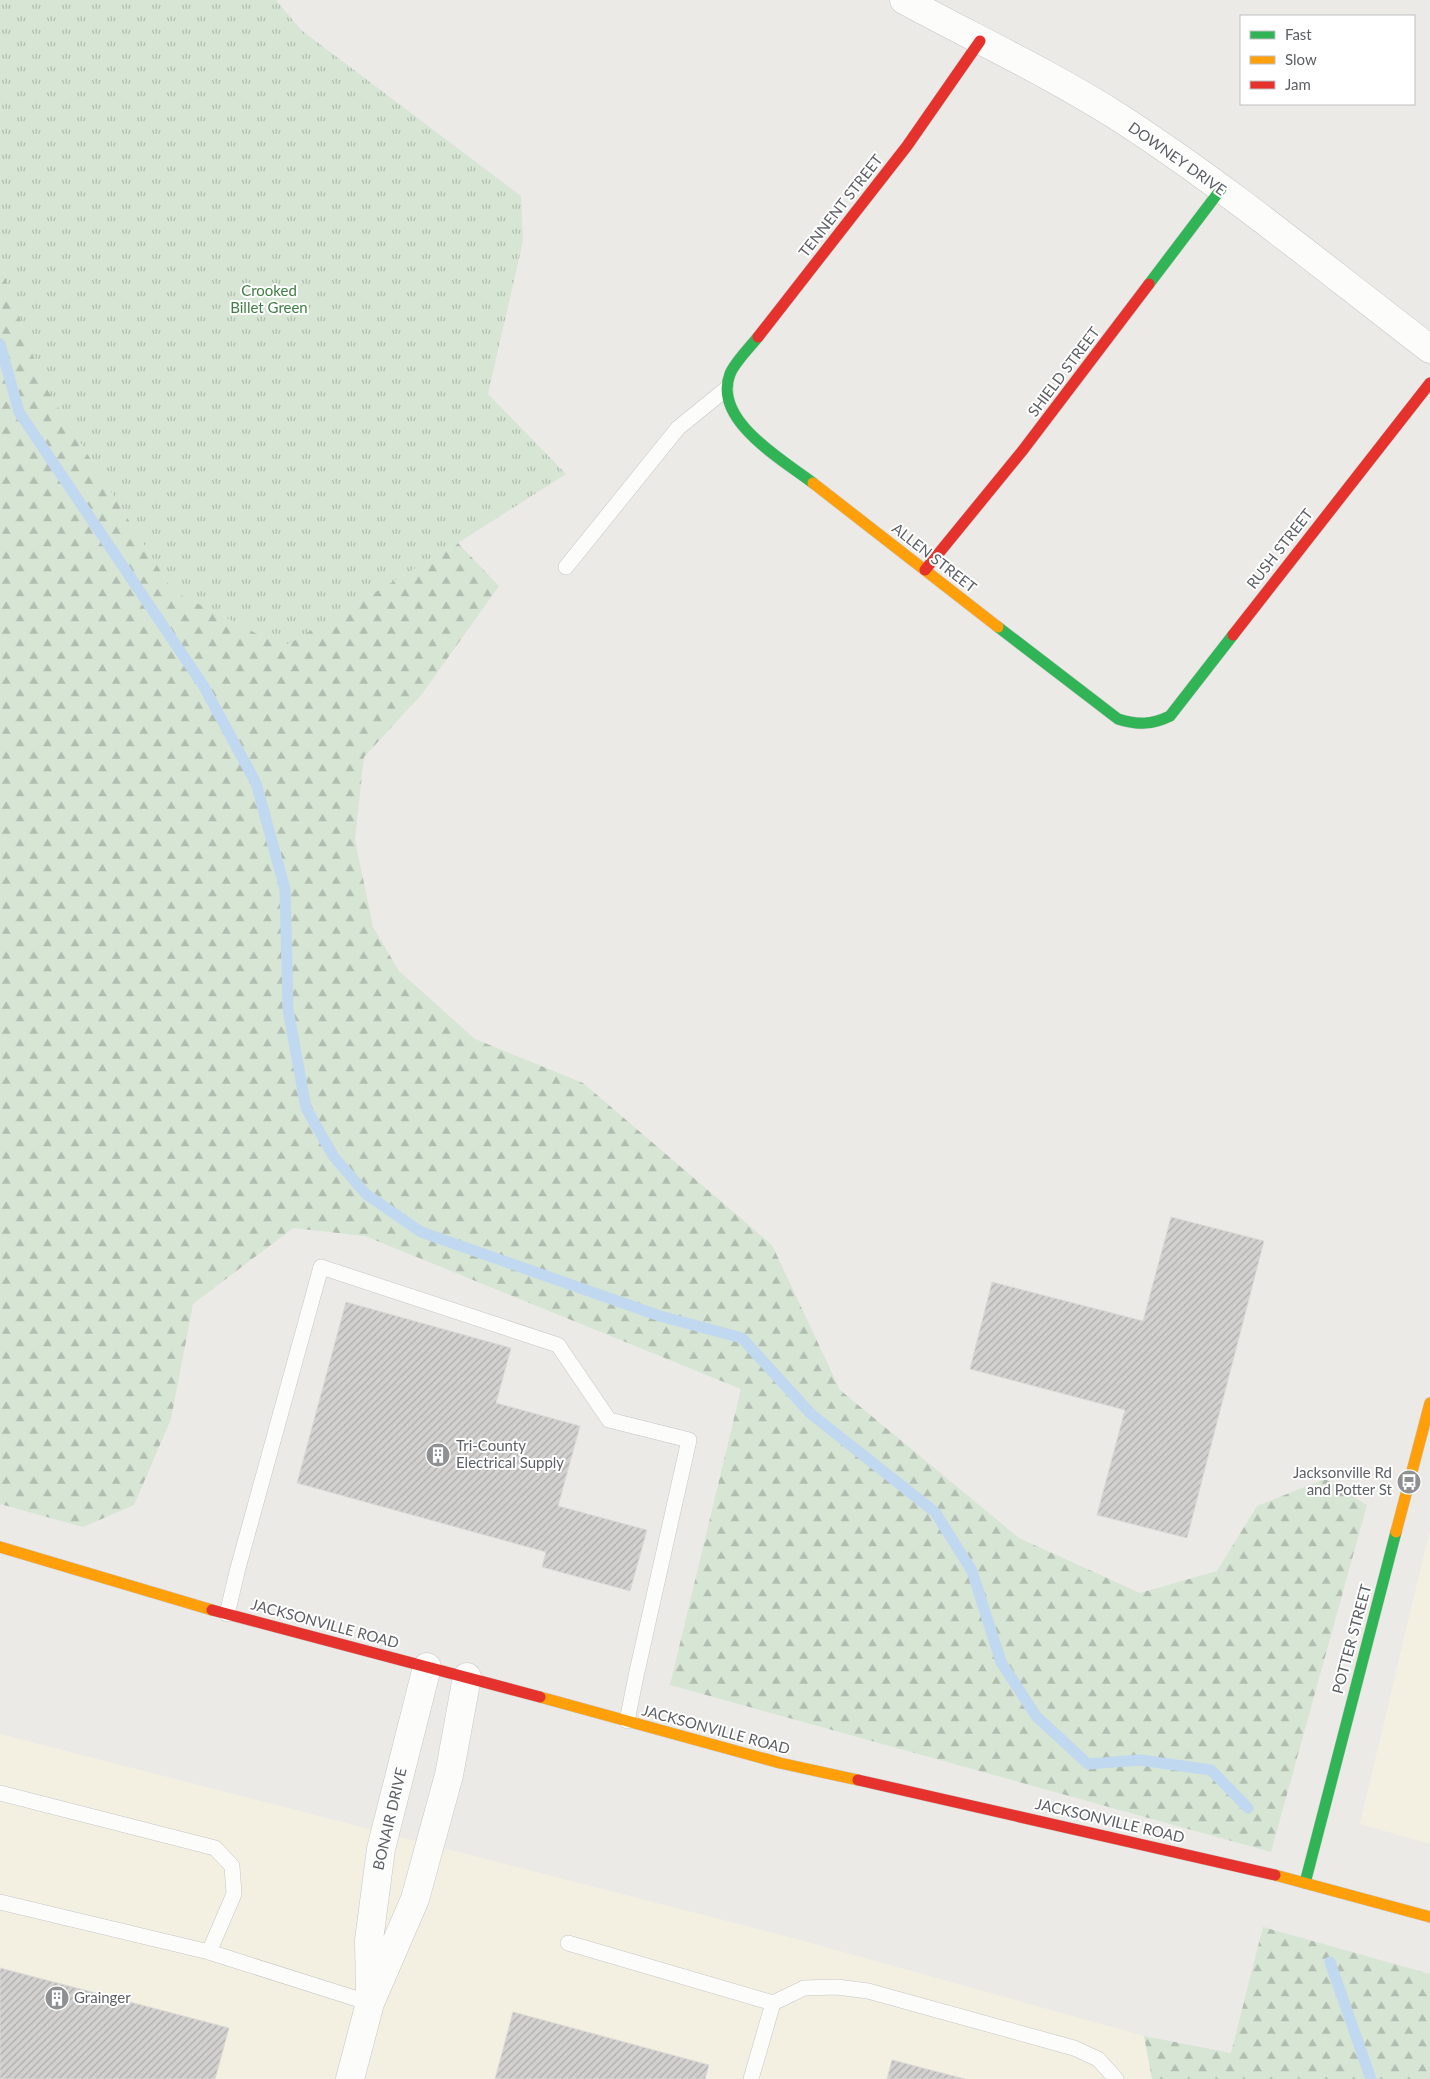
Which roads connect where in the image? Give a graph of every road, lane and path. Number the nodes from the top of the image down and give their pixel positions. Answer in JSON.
{"nodes":[{"id":1,"x":904,"y":0,"type":"edge"},
{"id":2,"x":980,"y":41,"type":"junction"},
{"id":3,"x":1221,"y":189,"type":"junction"},
{"id":4,"x":1430,"y":350,"type":"edge"},
{"id":5,"x":1430,"y":383,"type":"edge"},
{"id":6,"x":726,"y":389,"type":"junction"},
{"id":7,"x":566,"y":567,"type":"dead end"},
{"id":8,"x":925,"y":570,"type":"junction"},
{"id":9,"x":1148,"y":725,"type":"joint"},
{"id":10,"x":1430,"y":1403,"type":"edge"},
{"id":11,"x":0,"y":1547,"type":"edge"},
{"id":12,"x":227,"y":1614,"type":"junction"},
{"id":13,"x":427,"y":1667,"type":"junction"},
{"id":14,"x":467,"y":1677,"type":"junction"},
{"id":15,"x":627,"y":1721,"type":"junction"},
{"id":16,"x":0,"y":1793,"type":"edge"},
{"id":17,"x":1305,"y":1883,"type":"junction"},
{"id":18,"x":0,"y":1902,"type":"edge"},
{"id":19,"x":1430,"y":1917,"type":"edge"},
{"id":20,"x":568,"y":1943,"type":"dead end"},
{"id":21,"x":209,"y":1952,"type":"junction"},
{"id":22,"x":370,"y":2003,"type":"junction"},
{"id":23,"x":773,"y":2003,"type":"junction"},
{"id":24,"x":350,"y":2079,"type":"edge"},
{"id":25,"x":751,"y":2079,"type":"edge"},
{"id":26,"x":1116,"y":2079,"type":"edge"}],
"edges":[{"from":1,"to":2,"type":"street","name":"DOWNEY DRIVE"},
{"from":2,"to":3,"type":"street","name":"DOWNEY DRIVE"},
{"from":2,"to":6,"type":"street","name":"TENNENT STREET"},
{"from":3,"to":4,"type":"street","name":"DOWNEY DRIVE"},
{"from":3,"to":8,"type":"street","name":"SHIELD STREET"},
{"from":5,"to":9,"type":"street","name":"RUSH STREET"},
{"from":6,"to":7,"type":"lane"},
{"from":6,"to":8,"type":"street","name":"ALLEN STREET"},
{"from":8,"to":9,"type":"street","name":"ALLEN STREET"},
{"from":10,"to":17,"type":"street","name":"POTTER STREET"},
{"from":11,"to":12,"type":"street","name":"JACKSONVILLE ROAD"},
{"from":12,"to":13,"type":"street","name":"JACKSONVILLE ROAD"},
{"from":12,"to":15,"type":"lane"},
{"from":13,"to":14,"type":"street","name":"JACKSONVILLE ROAD"},
{"from":13,"to":22,"type":"street","name":"BONAIR DRIVE"},
{"from":14,"to":15,"type":"street","name":"JACKSONVILLE ROAD"},
{"from":14,"to":22,"type":"street","name":"BONAIR DRIVE"},
{"from":15,"to":17,"type":"street","name":"JACKSONVILLE ROAD"},
{"from":16,"to":21,"type":"lane"},
{"from":17,"to":19,"type":"street","name":"JACKSONVILLE ROAD"},
{"from":18,"to":21,"type":"lane"},
{"from":20,"to":23,"type":"lane"},
{"from":21,"to":22,"type":"lane"},
{"from":22,"to":24,"type":"street","name":"BONAIR DRIVE"},
{"from":23,"to":25,"type":"lane"},
{"from":23,"to":26,"type":"lane"}]}
